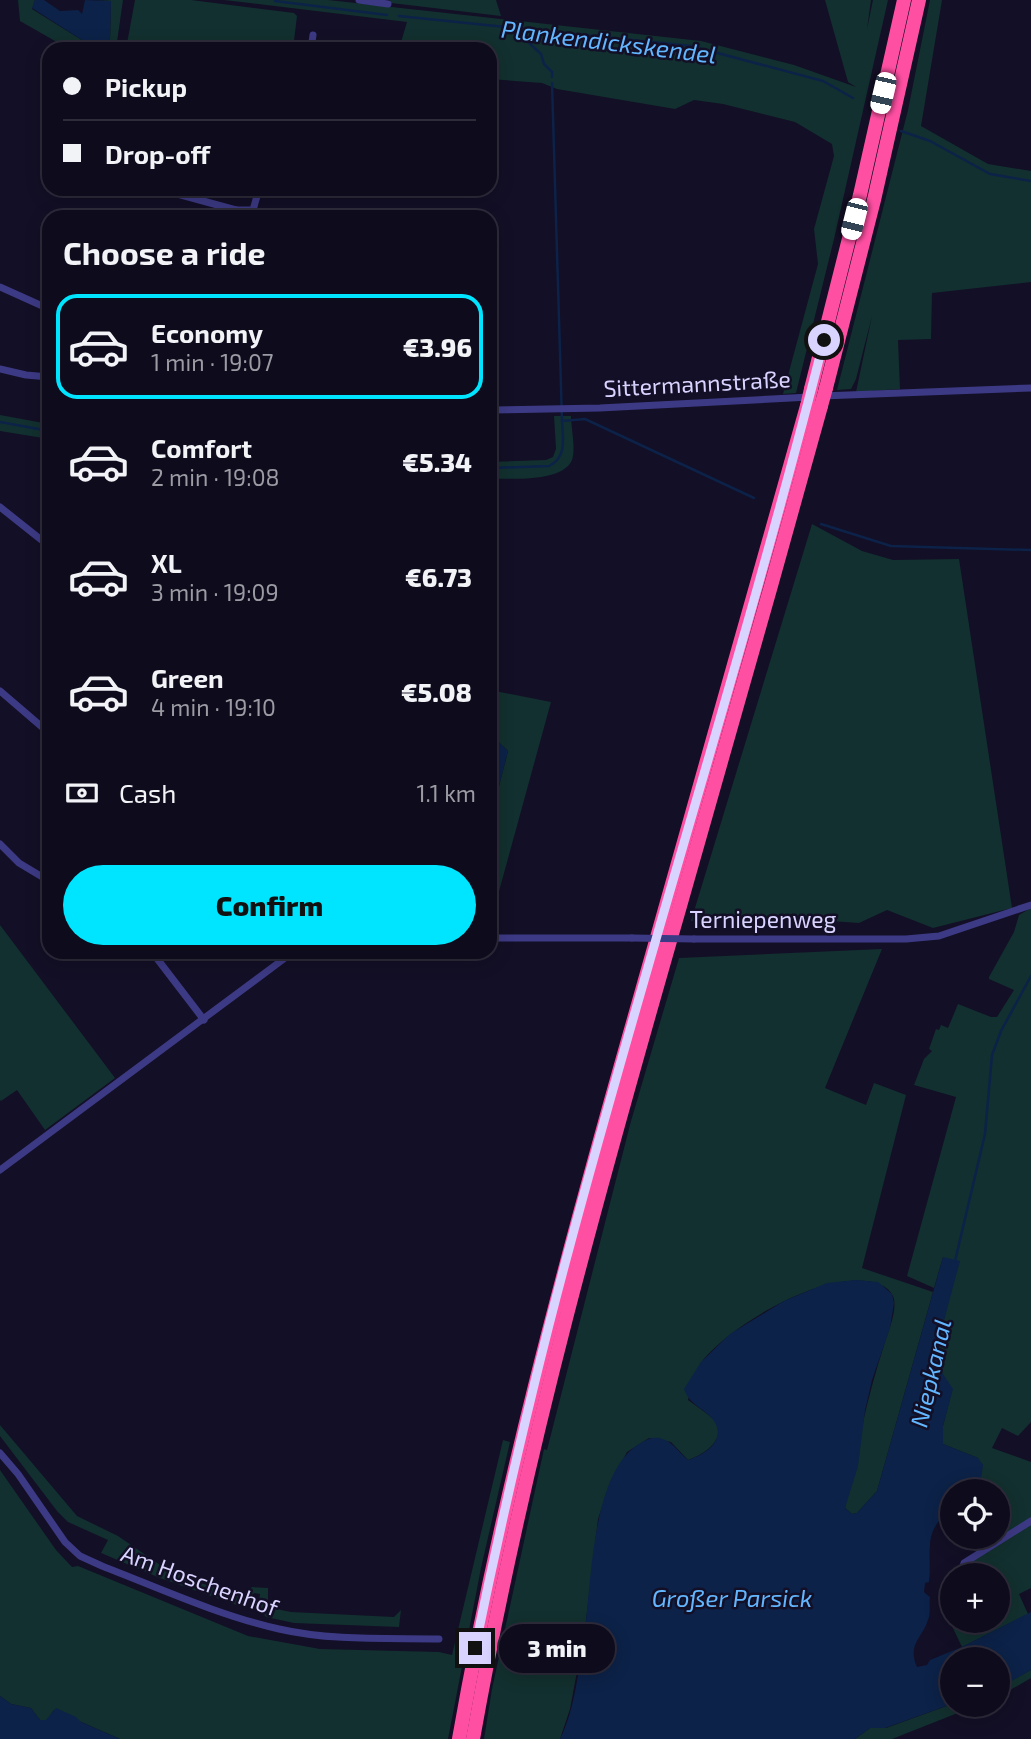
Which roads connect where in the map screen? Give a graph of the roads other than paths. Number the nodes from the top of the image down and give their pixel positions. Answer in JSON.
{"nodes":[{"id":1,"x":359,"y":0,"type":"edge"},
{"id":2,"x":904,"y":0,"type":"edge"},
{"id":3,"x":919,"y":0,"type":"edge"},
{"id":4,"x":388,"y":4,"type":"dead end"},
{"id":5,"x":313,"y":35,"type":"dead end"},
{"id":6,"x":312,"y":42,"type":"edge"},
{"id":7,"x":181,"y":196,"type":"edge"},
{"id":8,"x":226,"y":210,"type":"edge"},
{"id":9,"x":0,"y":287,"type":"edge"},
{"id":10,"x":42,"y":306,"type":"edge"},
{"id":11,"x":0,"y":369,"type":"edge"},
{"id":12,"x":42,"y":376,"type":"edge"},
{"id":13,"x":819,"y":388,"type":"junction"},
{"id":14,"x":1031,"y":388,"type":"edge"},
{"id":15,"x":814,"y":406,"type":"junction"},
{"id":16,"x":497,"y":411,"type":"edge"},
{"id":17,"x":0,"y":507,"type":"edge"},
{"id":18,"x":42,"y":540,"type":"edge"},
{"id":19,"x":0,"y":691,"type":"edge"},
{"id":20,"x":42,"y":727,"type":"edge"},
{"id":21,"x":0,"y":844,"type":"edge"},
{"id":22,"x":42,"y":877,"type":"edge"},
{"id":23,"x":1031,"y":905,"type":"edge"},
{"id":24,"x":497,"y":938,"type":"edge"},
{"id":25,"x":157,"y":959,"type":"edge"},
{"id":26,"x":284,"y":959,"type":"edge"},
{"id":27,"x":204,"y":1020,"type":"junction"},
{"id":28,"x":0,"y":1170,"type":"edge"},
{"id":29,"x":0,"y":1453,"type":"edge"},
{"id":30,"x":1031,"y":1521,"type":"edge"},
{"id":31,"x":964,"y":1563,"type":"edge"},
{"id":32,"x":439,"y":1639,"type":"dead end"},
{"id":33,"x":459,"y":1739,"type":"edge"},
{"id":34,"x":473,"y":1739,"type":"edge"}],
"edges":[{"from":1,"to":4,"type":"street"},
{"from":2,"to":13,"type":"highway"},
{"from":3,"to":13,"type":"highway"},
{"from":5,"to":6,"type":"street"},
{"from":7,"to":8,"type":"street"},
{"from":9,"to":10,"type":"street"},
{"from":11,"to":12,"type":"street"},
{"from":13,"to":15,"type":"highway","bridge":true},
{"from":14,"to":16,"type":"street","name":"Sittermannstraße"},
{"from":15,"to":33,"type":"highway"},
{"from":15,"to":34,"type":"highway"},
{"from":17,"to":18,"type":"street"},
{"from":19,"to":20,"type":"street"},
{"from":21,"to":22,"type":"street"},
{"from":23,"to":24,"type":"street","name":"Terniepenweg","bridge":true},
{"from":25,"to":27,"type":"street"},
{"from":26,"to":27,"type":"street"},
{"from":27,"to":28,"type":"street"},
{"from":29,"to":32,"type":"street","name":"Am Hoschenhof"},
{"from":30,"to":31,"type":"street"}]}
